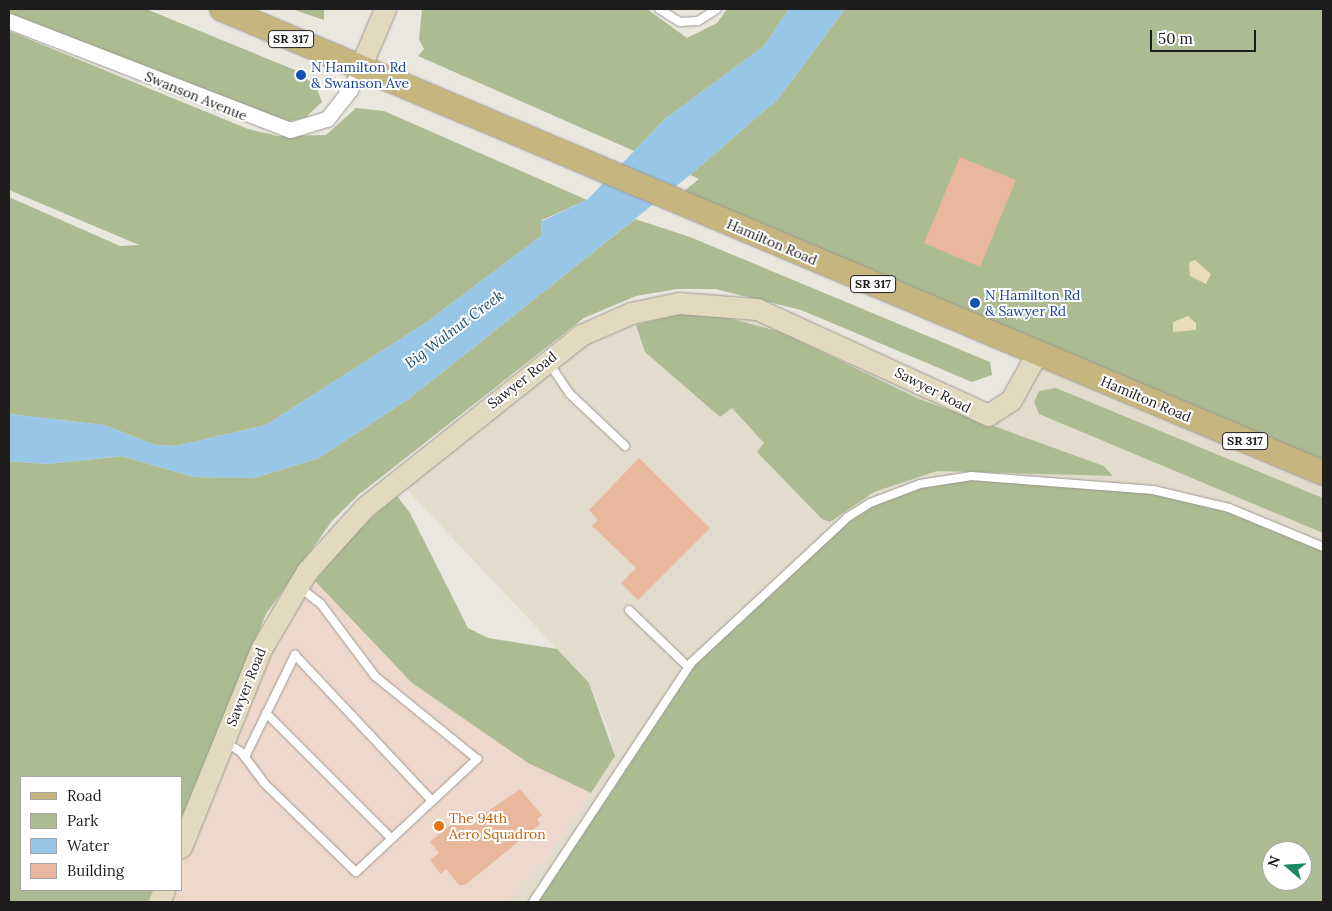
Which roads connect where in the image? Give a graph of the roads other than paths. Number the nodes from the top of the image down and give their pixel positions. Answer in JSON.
{"nodes":[{"id":1,"x":222,"y":9,"type":"edge"},
{"id":2,"x":385,"y":9,"type":"edge"},
{"id":3,"x":658,"y":9,"type":"edge"},
{"id":4,"x":717,"y":9,"type":"edge"},
{"id":5,"x":9,"y":21,"type":"edge"},
{"id":6,"x":360,"y":68,"type":"junction"},
{"id":7,"x":1037,"y":353,"type":"junction"},
{"id":8,"x":547,"y":360,"type":"junction"},
{"id":9,"x":625,"y":446,"type":"dead end"},
{"id":10,"x":1323,"y":473,"type":"edge"},
{"id":11,"x":1323,"y":547,"type":"edge"},
{"id":12,"x":297,"y":585,"type":"junction"},
{"id":13,"x":629,"y":610,"type":"dead end"},
{"id":14,"x":688,"y":667,"type":"junction"},
{"id":15,"x":266,"y":713,"type":"junction"},
{"id":16,"x":224,"y":741,"type":"junction"},
{"id":17,"x":245,"y":757,"type":"junction"},
{"id":18,"x":431,"y":800,"type":"junction"},
{"id":19,"x":390,"y":837,"type":"junction"},
{"id":20,"x":182,"y":845,"type":"edge"},
{"id":21,"x":533,"y":902,"type":"edge"}],
"edges":[{"from":1,"to":6,"type":"main road","name":"Hamilton Road","number":"SR 317"},
{"from":2,"to":6,"type":"street"},
{"from":3,"to":4,"type":"lane"},
{"from":5,"to":6,"type":"street","name":"Swanson Avenue"},
{"from":6,"to":7,"type":"main road","name":"Hamilton Road","number":"SR 317"},
{"from":7,"to":8,"type":"street","name":"Sawyer Road"},
{"from":7,"to":10,"type":"main road","name":"Hamilton Road","number":"SR 317"},
{"from":8,"to":9,"type":"lane"},
{"from":8,"to":12,"type":"street","name":"Sawyer Road"},
{"from":11,"to":14,"type":"lane"},
{"from":12,"to":16,"type":"street","name":"Sawyer Road"},
{"from":12,"to":18,"type":"lane"},
{"from":13,"to":14,"type":"lane"},
{"from":14,"to":21,"type":"lane"},
{"from":15,"to":17,"type":"lane"},
{"from":15,"to":18,"type":"lane"},
{"from":15,"to":19,"type":"lane"},
{"from":16,"to":17,"type":"lane"},
{"from":16,"to":20,"type":"street","name":"Sawyer Road"},
{"from":17,"to":19,"type":"lane"},
{"from":18,"to":19,"type":"lane"}]}
